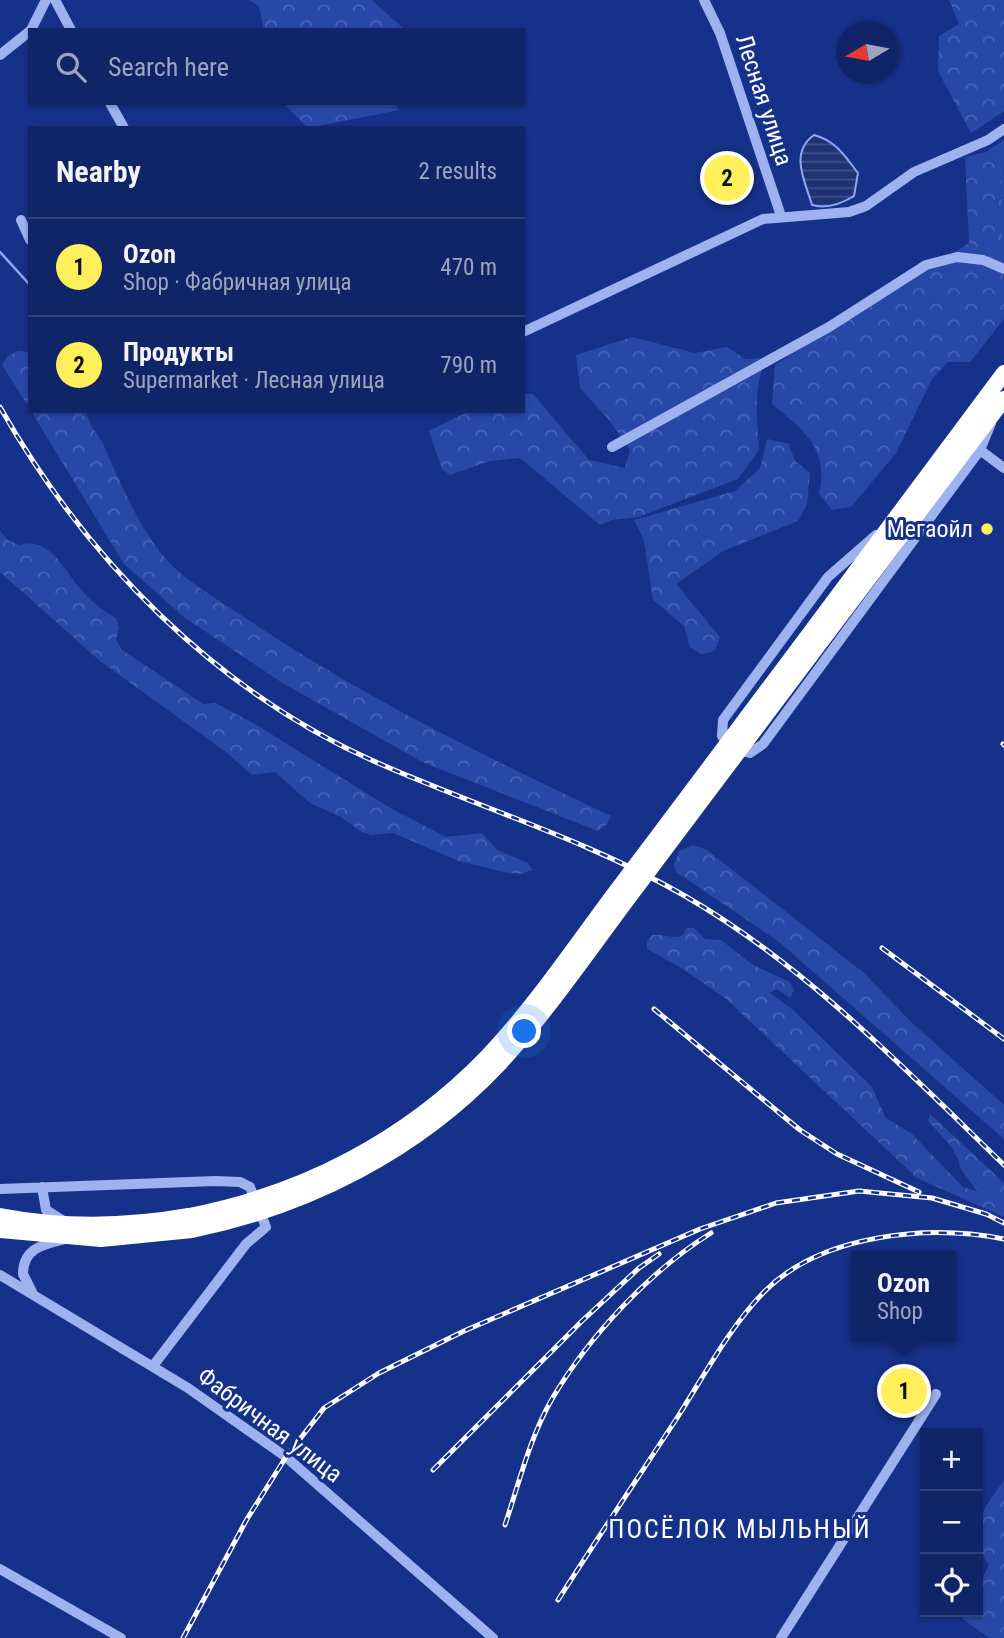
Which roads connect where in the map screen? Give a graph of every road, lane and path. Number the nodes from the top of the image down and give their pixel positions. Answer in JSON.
{"nodes":[{"id":1,"x":46,"y":0,"type":"edge"},
{"id":2,"x":55,"y":0,"type":"edge"},
{"id":3,"x":704,"y":0,"type":"edge"},
{"id":4,"x":32,"y":28,"type":"edge"},
{"id":5,"x":70,"y":28,"type":"edge"},
{"id":6,"x":28,"y":33,"type":"edge"},
{"id":7,"x":0,"y":55,"type":"edge"},
{"id":8,"x":111,"y":105,"type":"edge"},
{"id":9,"x":123,"y":126,"type":"edge"},
{"id":10,"x":1004,"y":129,"type":"edge"},
{"id":11,"x":780,"y":216,"type":"junction"},
{"id":12,"x":21,"y":220,"type":"dead end"},
{"id":13,"x":28,"y":236,"type":"edge"},
{"id":14,"x":1004,"y":269,"type":"edge"},
{"id":15,"x":525,"y":331,"type":"edge"},
{"id":16,"x":1004,"y":373,"type":"edge"},
{"id":17,"x":1002,"y":402,"type":"edge"},
{"id":18,"x":612,"y":447,"type":"dead end"},
{"id":19,"x":980,"y":450,"type":"junction"},
{"id":20,"x":1004,"y":468,"type":"edge"},
{"id":21,"x":916,"y":492,"type":"junction"},
{"id":22,"x":905,"y":550,"type":"junction"},
{"id":23,"x":863,"y":585,"type":"junction"},
{"id":24,"x":805,"y":652,"type":"junction"},
{"id":25,"x":42,"y":1186,"type":"junction"},
{"id":26,"x":0,"y":1189,"type":"edge"},
{"id":27,"x":0,"y":1216,"type":"edge"},
{"id":28,"x":0,"y":1230,"type":"edge"},
{"id":29,"x":75,"y":1231,"type":"junction"},
{"id":30,"x":0,"y":1275,"type":"edge"},
{"id":31,"x":39,"y":1299,"type":"junction"},
{"id":32,"x":153,"y":1366,"type":"junction"},
{"id":33,"x":936,"y":1394,"type":"dead end"},
{"id":34,"x":0,"y":1569,"type":"edge"},
{"id":35,"x":121,"y":1638,"type":"edge"},
{"id":36,"x":493,"y":1638,"type":"edge"},
{"id":37,"x":780,"y":1638,"type":"edge"}],
"edges":[{"from":1,"to":4,"type":"street"},
{"from":2,"to":5,"type":"street"},
{"from":3,"to":11,"type":"street","name":"Лесная улица"},
{"from":6,"to":7,"type":"street"},
{"from":8,"to":9,"type":"street"},
{"from":10,"to":11,"type":"street"},
{"from":11,"to":15,"type":"street"},
{"from":12,"to":13,"type":"street"},
{"from":14,"to":18,"type":"street"},
{"from":16,"to":21,"type":"highway"},
{"from":17,"to":19,"type":"street"},
{"from":17,"to":23,"type":"highway"},
{"from":19,"to":20,"type":"street"},
{"from":19,"to":22,"type":"street"},
{"from":21,"to":22,"type":"street"},
{"from":21,"to":24,"type":"highway"},
{"from":22,"to":23,"type":"street"},
{"from":23,"to":24,"type":"highway"},
{"from":24,"to":29,"type":"highway","bridge":true},
{"from":25,"to":26,"type":"street"},
{"from":25,"to":29,"type":"street"},
{"from":25,"to":32,"type":"street"},
{"from":27,"to":29,"type":"highway"},
{"from":28,"to":29,"type":"highway"},
{"from":29,"to":31,"type":"street"},
{"from":30,"to":31,"type":"street","name":"Фабричная улица"},
{"from":31,"to":32,"type":"street","name":"Фабричная улица"},
{"from":32,"to":36,"type":"street","name":"Фабричная улица"},
{"from":33,"to":37,"type":"street"},
{"from":34,"to":35,"type":"street"}]}
